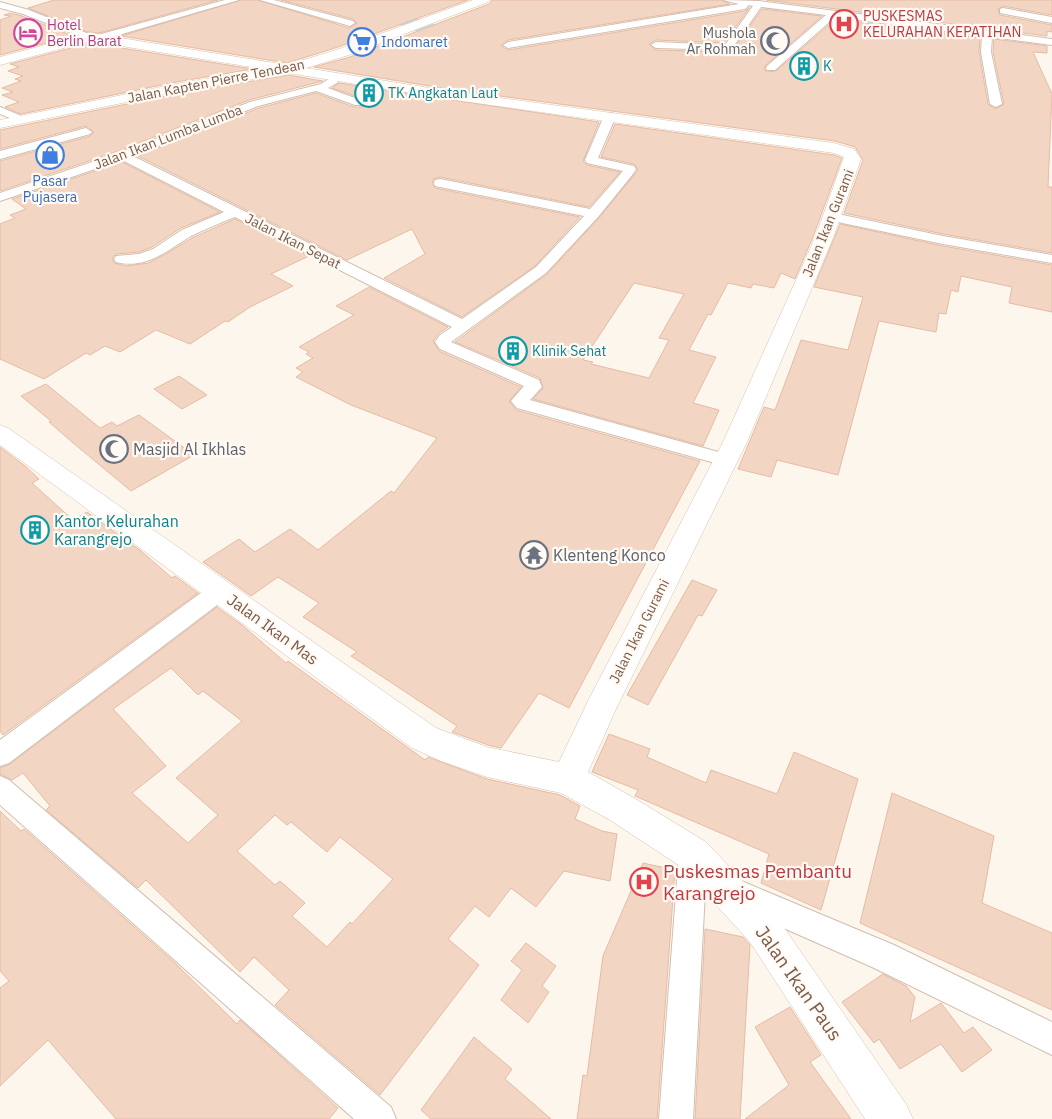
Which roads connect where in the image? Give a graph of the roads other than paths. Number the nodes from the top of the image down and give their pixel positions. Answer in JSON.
{"nodes":[{"id":1,"x":235,"y":0,"type":"edge"},
{"id":2,"x":264,"y":0,"type":"edge"},
{"id":3,"x":484,"y":0,"type":"edge"},
{"id":4,"x":727,"y":0,"type":"edge"},
{"id":5,"x":811,"y":0,"type":"edge"},
{"id":6,"x":1009,"y":0,"type":"edge"},
{"id":7,"x":756,"y":2,"type":"edge"},
{"id":8,"x":0,"y":5,"type":"edge"},
{"id":9,"x":778,"y":6,"type":"junction"},
{"id":10,"x":12,"y":7,"type":"junction"},
{"id":11,"x":0,"y":10,"type":"edge"},
{"id":12,"x":833,"y":14,"type":"junction"},
{"id":13,"x":1052,"y":20,"type":"edge"},
{"id":14,"x":350,"y":23,"type":"dead end"},
{"id":15,"x":997,"y":25,"type":"junction"},
{"id":16,"x":94,"y":38,"type":"junction"},
{"id":17,"x":508,"y":45,"type":"dead end"},
{"id":18,"x":656,"y":45,"type":"dead end"},
{"id":19,"x":1052,"y":45,"type":"edge"},
{"id":20,"x":0,"y":61,"type":"edge"},
{"id":21,"x":771,"y":68,"type":"dead end"},
{"id":22,"x":288,"y":69,"type":"junction"},
{"id":23,"x":335,"y":78,"type":"junction"},
{"id":24,"x":317,"y":88,"type":"junction"},
{"id":25,"x":359,"y":103,"type":"dead end"},
{"id":26,"x":996,"y":104,"type":"dead end"},
{"id":27,"x":0,"y":110,"type":"edge"},
{"id":28,"x":610,"y":116,"type":"junction"},
{"id":29,"x":20,"y":119,"type":"junction"},
{"id":30,"x":0,"y":124,"type":"edge"},
{"id":31,"x":86,"y":132,"type":"dead end"},
{"id":32,"x":1,"y":153,"type":"edge"},
{"id":33,"x":123,"y":156,"type":"junction"},
{"id":34,"x":440,"y":183,"type":"dead end"},
{"id":35,"x":0,"y":197,"type":"edge"},
{"id":36,"x":235,"y":212,"type":"junction"},
{"id":37,"x":593,"y":214,"type":"junction"},
{"id":38,"x":833,"y":216,"type":"junction"},
{"id":39,"x":121,"y":259,"type":"dead end"},
{"id":40,"x":1052,"y":259,"type":"edge"},
{"id":41,"x":462,"y":326,"type":"junction"},
{"id":42,"x":0,"y":433,"type":"edge"},
{"id":43,"x":726,"y":460,"type":"junction"},
{"id":44,"x":221,"y":590,"type":"junction"},
{"id":45,"x":0,"y":755,"type":"edge"},
{"id":46,"x":568,"y":779,"type":"junction"},
{"id":47,"x":0,"y":788,"type":"edge"},
{"id":48,"x":693,"y":854,"type":"junction"},
{"id":49,"x":725,"y":888,"type":"junction"},
{"id":50,"x":1052,"y":1039,"type":"edge"},
{"id":51,"x":379,"y":1119,"type":"edge"},
{"id":52,"x":676,"y":1119,"type":"edge"},
{"id":53,"x":892,"y":1119,"type":"edge"}],
"edges":[{"from":1,"to":16,"type":"street"},
{"from":2,"to":14,"type":"street"},
{"from":3,"to":22,"type":"main road","name":"Jalan Kapten Pierre Tendean"},
{"from":4,"to":7,"type":"street"},
{"from":5,"to":9,"type":"street"},
{"from":6,"to":15,"type":"street"},
{"from":7,"to":9,"type":"street"},
{"from":7,"to":17,"type":"street"},
{"from":7,"to":18,"type":"street"},
{"from":8,"to":10,"type":"street"},
{"from":9,"to":12,"type":"street"},
{"from":10,"to":11,"type":"street"},
{"from":10,"to":16,"type":"street"},
{"from":12,"to":15,"type":"street"},
{"from":12,"to":21,"type":"street"},
{"from":13,"to":15,"type":"street"},
{"from":15,"to":19,"type":"street"},
{"from":15,"to":26,"type":"street"},
{"from":16,"to":20,"type":"main road"},
{"from":16,"to":22,"type":"main road","name":"Jalan Ikan Gurami"},
{"from":22,"to":23,"type":"main road","name":"Jalan Ikan Gurami"},
{"from":22,"to":29,"type":"main road","name":"Jalan Kapten Pierre Tendean"},
{"from":23,"to":24,"type":"street","name":"Jalan Ikan Lumba Lumba"},
{"from":23,"to":28,"type":"main road","name":"Jalan Ikan Gurami"},
{"from":24,"to":25,"type":"street"},
{"from":24,"to":33,"type":"street","name":"Jalan Ikan Lumba Lumba"},
{"from":27,"to":29,"type":"street"},
{"from":28,"to":37,"type":"street"},
{"from":28,"to":38,"type":"main road","name":"Jalan Ikan Gurami"},
{"from":29,"to":30,"type":"main road","name":"Jalan Kapten Pierre Tendean"},
{"from":31,"to":32,"type":"street"},
{"from":33,"to":35,"type":"street","name":"Jalan Ikan Lumba Lumba"},
{"from":33,"to":36,"type":"street","name":"Jalan Ikan Sepat"},
{"from":34,"to":37,"type":"street"},
{"from":36,"to":39,"type":"street"},
{"from":36,"to":41,"type":"street","name":"Jalan Ikan Sepat"},
{"from":37,"to":41,"type":"street"},
{"from":38,"to":40,"type":"street"},
{"from":38,"to":43,"type":"main road","name":"Jalan Ikan Gurami"},
{"from":41,"to":43,"type":"street"},
{"from":42,"to":44,"type":"main road","name":"Jalan Ikan Mas"},
{"from":43,"to":46,"type":"main road","name":"Jalan Ikan Gurami"},
{"from":44,"to":45,"type":"street"},
{"from":44,"to":46,"type":"main road","name":"Jalan Ikan Mas"},
{"from":46,"to":48,"type":"main road","name":"Jalan Ikan Paus"},
{"from":47,"to":51,"type":"street"},
{"from":48,"to":49,"type":"main road","name":"Jalan Ikan Paus"},
{"from":48,"to":52,"type":"street"},
{"from":49,"to":50,"type":"street"},
{"from":49,"to":53,"type":"main road","name":"Jalan Ikan Paus"}]}
